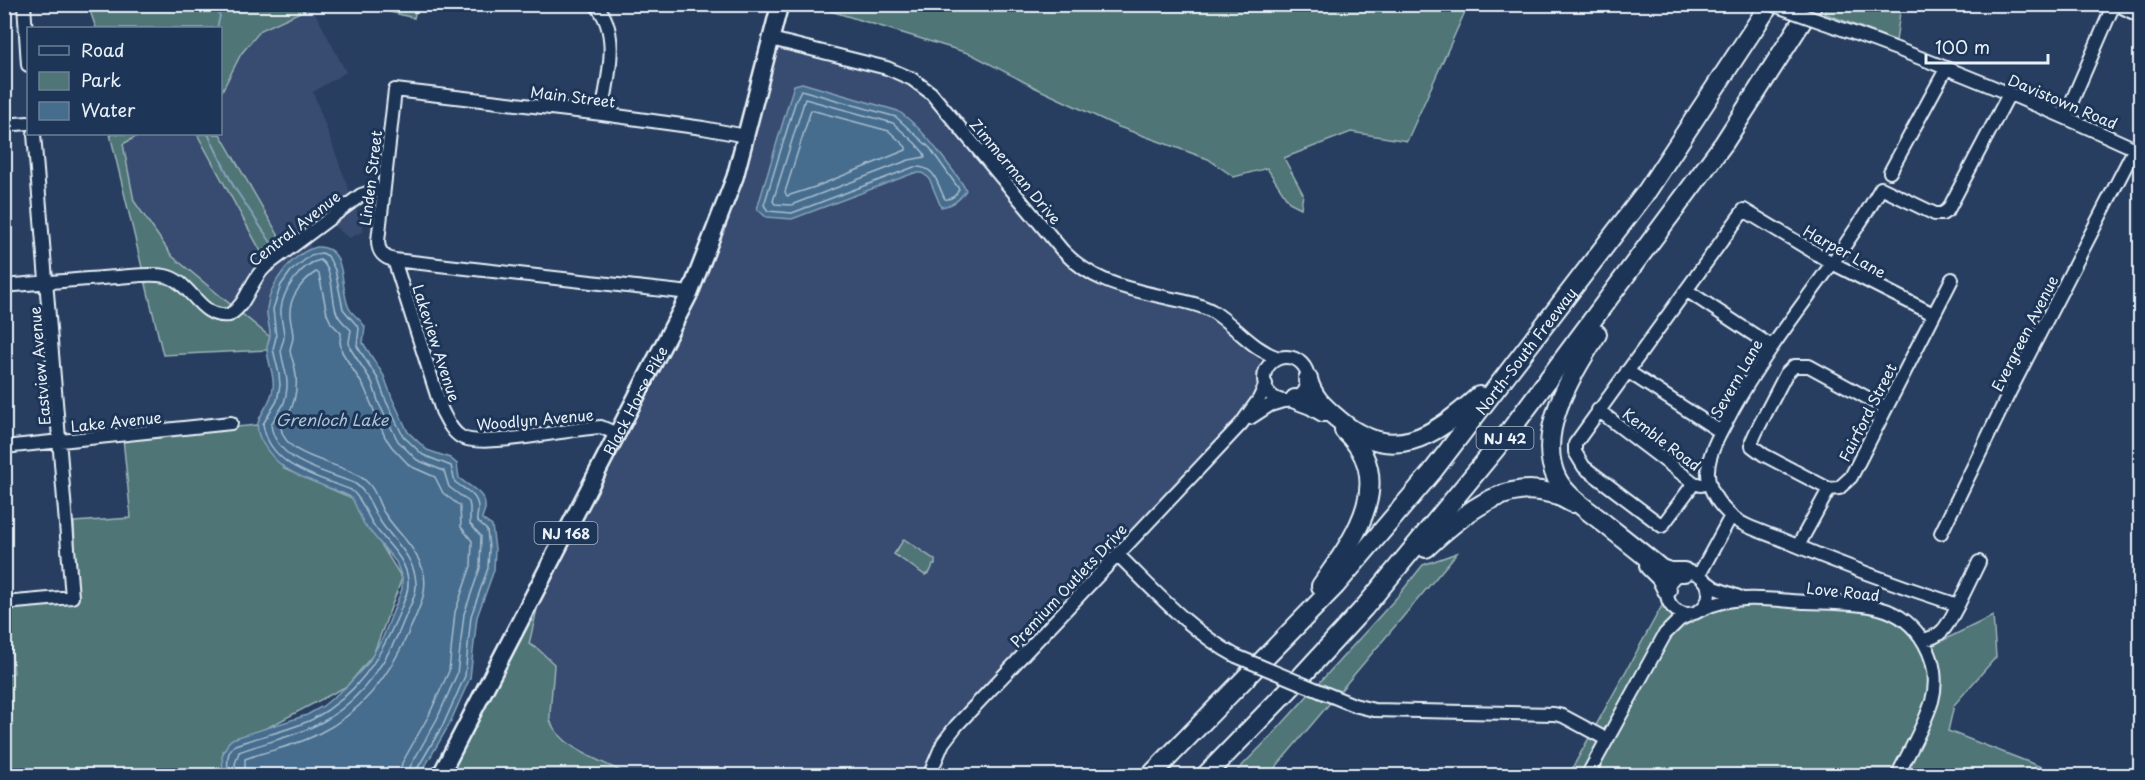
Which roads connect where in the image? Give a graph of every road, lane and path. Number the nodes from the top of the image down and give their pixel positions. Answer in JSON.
{"nodes":[{"id":1,"x":24,"y":4,"type":"edge"},
{"id":2,"x":596,"y":4,"type":"edge"},
{"id":3,"x":780,"y":4,"type":"edge"},
{"id":4,"x":1771,"y":4,"type":"edge"},
{"id":5,"x":1813,"y":4,"type":"edge"},
{"id":6,"x":2115,"y":4,"type":"edge"},
{"id":7,"x":2140,"y":16,"type":"edge"},
{"id":8,"x":771,"y":39,"type":"junction"},
{"id":9,"x":27,"y":50,"type":"edge"},
{"id":10,"x":1946,"y":69,"type":"junction"},
{"id":11,"x":395,"y":90,"type":"joint"},
{"id":12,"x":2009,"y":94,"type":"junction"},
{"id":13,"x":603,"y":114,"type":"junction"},
{"id":14,"x":2065,"y":117,"type":"junction"},
{"id":15,"x":27,"y":123,"type":"edge"},
{"id":16,"x":4,"y":125,"type":"edge"},
{"id":17,"x":34,"y":135,"type":"edge"},
{"id":18,"x":746,"y":136,"type":"junction"},
{"id":19,"x":2138,"y":150,"type":"edge"},
{"id":20,"x":1890,"y":172,"type":"dead end"},
{"id":21,"x":383,"y":190,"type":"junction"},
{"id":22,"x":394,"y":260,"type":"junction"},
{"id":23,"x":1638,"y":262,"type":"junction"},
{"id":24,"x":1832,"y":263,"type":"junction"},
{"id":25,"x":1952,"y":279,"type":"dead end"},
{"id":26,"x":47,"y":282,"type":"junction"},
{"id":27,"x":4,"y":286,"type":"edge"},
{"id":28,"x":1686,"y":290,"type":"junction"},
{"id":29,"x":690,"y":293,"type":"junction"},
{"id":30,"x":1933,"y":314,"type":"junction"},
{"id":31,"x":1544,"y":327,"type":"junction"},
{"id":32,"x":1237,"y":330,"type":"junction"},
{"id":33,"x":1771,"y":346,"type":"junction"},
{"id":34,"x":1280,"y":358,"type":"junction"},
{"id":35,"x":1628,"y":371,"type":"junction"},
{"id":36,"x":1266,"y":378,"type":"junction"},
{"id":37,"x":1308,"y":379,"type":"junction"},
{"id":38,"x":1289,"y":400,"type":"junction"},
{"id":39,"x":1886,"y":408,"type":"junction"},
{"id":40,"x":1598,"y":410,"type":"junction"},
{"id":41,"x":231,"y":423,"type":"dead end"},
{"id":42,"x":1241,"y":424,"type":"junction"},
{"id":43,"x":1722,"y":432,"type":"junction"},
{"id":44,"x":456,"y":433,"type":"joint"},
{"id":45,"x":617,"y":434,"type":"junction"},
{"id":46,"x":60,"y":442,"type":"junction"},
{"id":47,"x":4,"y":447,"type":"edge"},
{"id":48,"x":1694,"y":483,"type":"junction"},
{"id":49,"x":1710,"y":483,"type":"junction"},
{"id":50,"x":1829,"y":489,"type":"junction"},
{"id":51,"x":1731,"y":516,"type":"junction"},
{"id":52,"x":1941,"y":533,"type":"dead end"},
{"id":53,"x":1798,"y":546,"type":"junction"},
{"id":54,"x":1118,"y":555,"type":"junction"},
{"id":55,"x":1979,"y":562,"type":"dead end"},
{"id":56,"x":1695,"y":576,"type":"junction"},
{"id":57,"x":1668,"y":596,"type":"junction"},
{"id":58,"x":1746,"y":599,"type":"junction"},
{"id":59,"x":4,"y":603,"type":"edge"},
{"id":60,"x":1958,"y":604,"type":"junction"},
{"id":61,"x":1364,"y":608,"type":"junction"},
{"id":62,"x":1703,"y":609,"type":"junction"},
{"id":63,"x":1689,"y":615,"type":"junction"},
{"id":64,"x":1665,"y":634,"type":"junction"},
{"id":65,"x":1285,"y":636,"type":"junction"},
{"id":66,"x":1923,"y":640,"type":"junction"},
{"id":67,"x":1606,"y":739,"type":"junction"},
{"id":68,"x":443,"y":775,"type":"edge"},
{"id":69,"x":929,"y":776,"type":"edge"},
{"id":70,"x":1150,"y":776,"type":"edge"},
{"id":71,"x":1205,"y":776,"type":"edge"},
{"id":72,"x":1587,"y":776,"type":"edge"},
{"id":73,"x":1897,"y":776,"type":"edge"}],
"edges":[{"from":1,"to":9,"type":"street"},
{"from":2,"to":13,"type":"street"},
{"from":3,"to":8,"type":"main road","name":"Black Horse Pike","number":"NJ 168"},
{"from":4,"to":10,"type":"street","name":"Davistown Road","bridge":true},
{"from":4,"to":31,"type":"highway","name":"North-South Freeway","number":"NJ 42"},
{"from":5,"to":23,"type":"highway","number":"NJ 42"},
{"from":6,"to":7,"type":"street"},
{"from":6,"to":14,"type":"street"},
{"from":8,"to":18,"type":"main road","name":"Black Horse Pike","number":"NJ 168"},
{"from":8,"to":32,"type":"street","name":"Zimmerman Drive"},
{"from":10,"to":12,"type":"street","name":"Davistown Road"},
{"from":10,"to":20,"type":"street"},
{"from":11,"to":13,"type":"street","name":"Main Street"},
{"from":11,"to":21,"type":"street","name":"Linden Street"},
{"from":12,"to":14,"type":"street","name":"Davistown Road"},
{"from":12,"to":24,"type":"street","name":"Severn Lane"},
{"from":13,"to":18,"type":"street","name":"Main Street"},
{"from":14,"to":19,"type":"street","name":"Davistown Road"},
{"from":15,"to":16,"type":"street"},
{"from":17,"to":26,"type":"street","name":"Eastview Avenue"},
{"from":18,"to":29,"type":"main road","name":"Black Horse Pike","number":"NJ 168"},
{"from":19,"to":52,"type":"street","name":"Evergreen Avenue"},
{"from":21,"to":22,"type":"street","name":"Linden Street"},
{"from":21,"to":26,"type":"street","name":"Central Avenue"},
{"from":22,"to":29,"type":"street"},
{"from":22,"to":44,"type":"street","name":"Lakeview Avenue"},
{"from":23,"to":56,"type":"highway"},
{"from":23,"to":61,"type":"highway","number":"NJ 42"},
{"from":24,"to":28,"type":"street","name":"Harper Lane"},
{"from":24,"to":30,"type":"street","name":"Harper Lane"},
{"from":24,"to":33,"type":"street","name":"Severn Lane"},
{"from":25,"to":30,"type":"street","name":"Fairford Street"},
{"from":26,"to":27,"type":"street","name":"Central Avenue"},
{"from":26,"to":46,"type":"street","name":"Eastview Avenue"},
{"from":28,"to":33,"type":"street"},
{"from":28,"to":35,"type":"street"},
{"from":29,"to":45,"type":"main road","name":"Black Horse Pike","number":"NJ 168"},
{"from":30,"to":39,"type":"street","name":"Fairford Street"},
{"from":31,"to":37,"type":"highway"},
{"from":31,"to":65,"type":"highway","name":"North-South Freeway","number":"NJ 42"},
{"from":32,"to":34,"type":"street","name":"Zimmerman Drive"},
{"from":32,"to":36,"type":"street","name":"Zimmerman Drive"},
{"from":33,"to":43,"type":"street","name":"Severn Lane"},
{"from":34,"to":36,"type":"street"},
{"from":34,"to":37,"type":"street"},
{"from":35,"to":40,"type":"street"},
{"from":35,"to":43,"type":"street"},
{"from":36,"to":38,"type":"street"},
{"from":36,"to":42,"type":"street","name":"Premium Outlets Drive"},
{"from":37,"to":38,"type":"street"},
{"from":38,"to":42,"type":"street","name":"Premium Outlets Drive"},
{"from":38,"to":65,"type":"highway"},
{"from":39,"to":50,"type":"street","name":"Fairford Street"},
{"from":39,"to":50,"type":"street"},
{"from":40,"to":48,"type":"street","name":"Kemble Road"},
{"from":40,"to":48,"type":"street"},
{"from":41,"to":46,"type":"street","name":"Lake Avenue"},
{"from":42,"to":54,"type":"street","name":"Premium Outlets Drive"},
{"from":43,"to":49,"type":"street","name":"Severn Lane"},
{"from":44,"to":45,"type":"street","name":"Woodlyn Avenue"},
{"from":45,"to":68,"type":"main road","name":"Black Horse Pike","number":"NJ 168"},
{"from":46,"to":47,"type":"street","name":"Lake Avenue"},
{"from":46,"to":59,"type":"street","name":"Eastview Avenue"},
{"from":48,"to":49,"type":"street","name":"Kemble Road"},
{"from":49,"to":51,"type":"street"},
{"from":50,"to":53,"type":"street","name":"Fairford Street"},
{"from":51,"to":53,"type":"street"},
{"from":51,"to":56,"type":"street"},
{"from":53,"to":60,"type":"street"},
{"from":54,"to":67,"type":"street","bridge":true},
{"from":54,"to":69,"type":"street","name":"Premium Outlets Drive"},
{"from":55,"to":60,"type":"street"},
{"from":56,"to":57,"type":"street"},
{"from":56,"to":58,"type":"street","name":"Love Road"},
{"from":56,"to":62,"type":"street"},
{"from":57,"to":61,"type":"highway"},
{"from":57,"to":63,"type":"street"},
{"from":57,"to":64,"type":"street"},
{"from":58,"to":62,"type":"street","name":"Love Road"},
{"from":58,"to":66,"type":"street","name":"Love Road"},
{"from":60,"to":66,"type":"street"},
{"from":61,"to":71,"type":"highway","number":"NJ 42"},
{"from":62,"to":63,"type":"street"},
{"from":63,"to":64,"type":"street"},
{"from":64,"to":67,"type":"street"},
{"from":65,"to":70,"type":"highway","name":"North-South Freeway","number":"NJ 42"},
{"from":66,"to":73,"type":"street","name":"Love Road"},
{"from":67,"to":72,"type":"street"}]}
